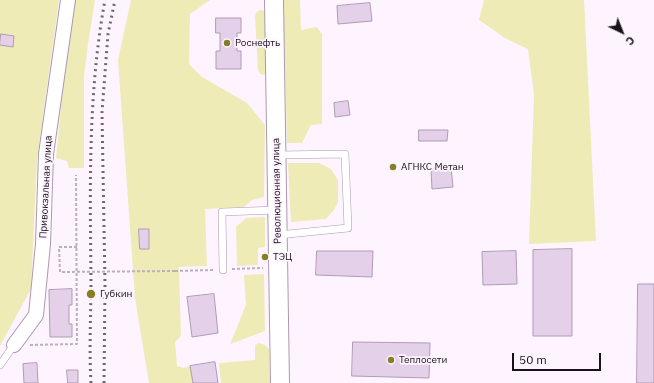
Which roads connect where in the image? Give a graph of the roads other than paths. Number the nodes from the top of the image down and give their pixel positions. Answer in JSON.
{"nodes":[{"id":1,"x":68,"y":0,"type":"edge"},
{"id":2,"x":274,"y":0,"type":"edge"},
{"id":3,"x":277,"y":155,"type":"junction"},
{"id":4,"x":278,"y":210,"type":"junction"},
{"id":5,"x":278,"y":235,"type":"junction"},
{"id":6,"x":223,"y":270,"type":"dead end"},
{"id":7,"x":14,"y":345,"type":"joint"},
{"id":8,"x":0,"y":365,"type":"edge"},
{"id":9,"x":280,"y":383,"type":"edge"}],
"edges":[{"from":1,"to":7,"type":"street","name":"Привокзальная улица"},
{"from":2,"to":3,"type":"street","name":"Революционная улица"},
{"from":3,"to":4,"type":"street","name":"Революционная улица"},
{"from":3,"to":5,"type":"lane"},
{"from":4,"to":5,"type":"street","name":"Революционная улица"},
{"from":4,"to":6,"type":"lane"},
{"from":5,"to":9,"type":"street","name":"Революционная улица"},
{"from":7,"to":8,"type":"lane"}]}
